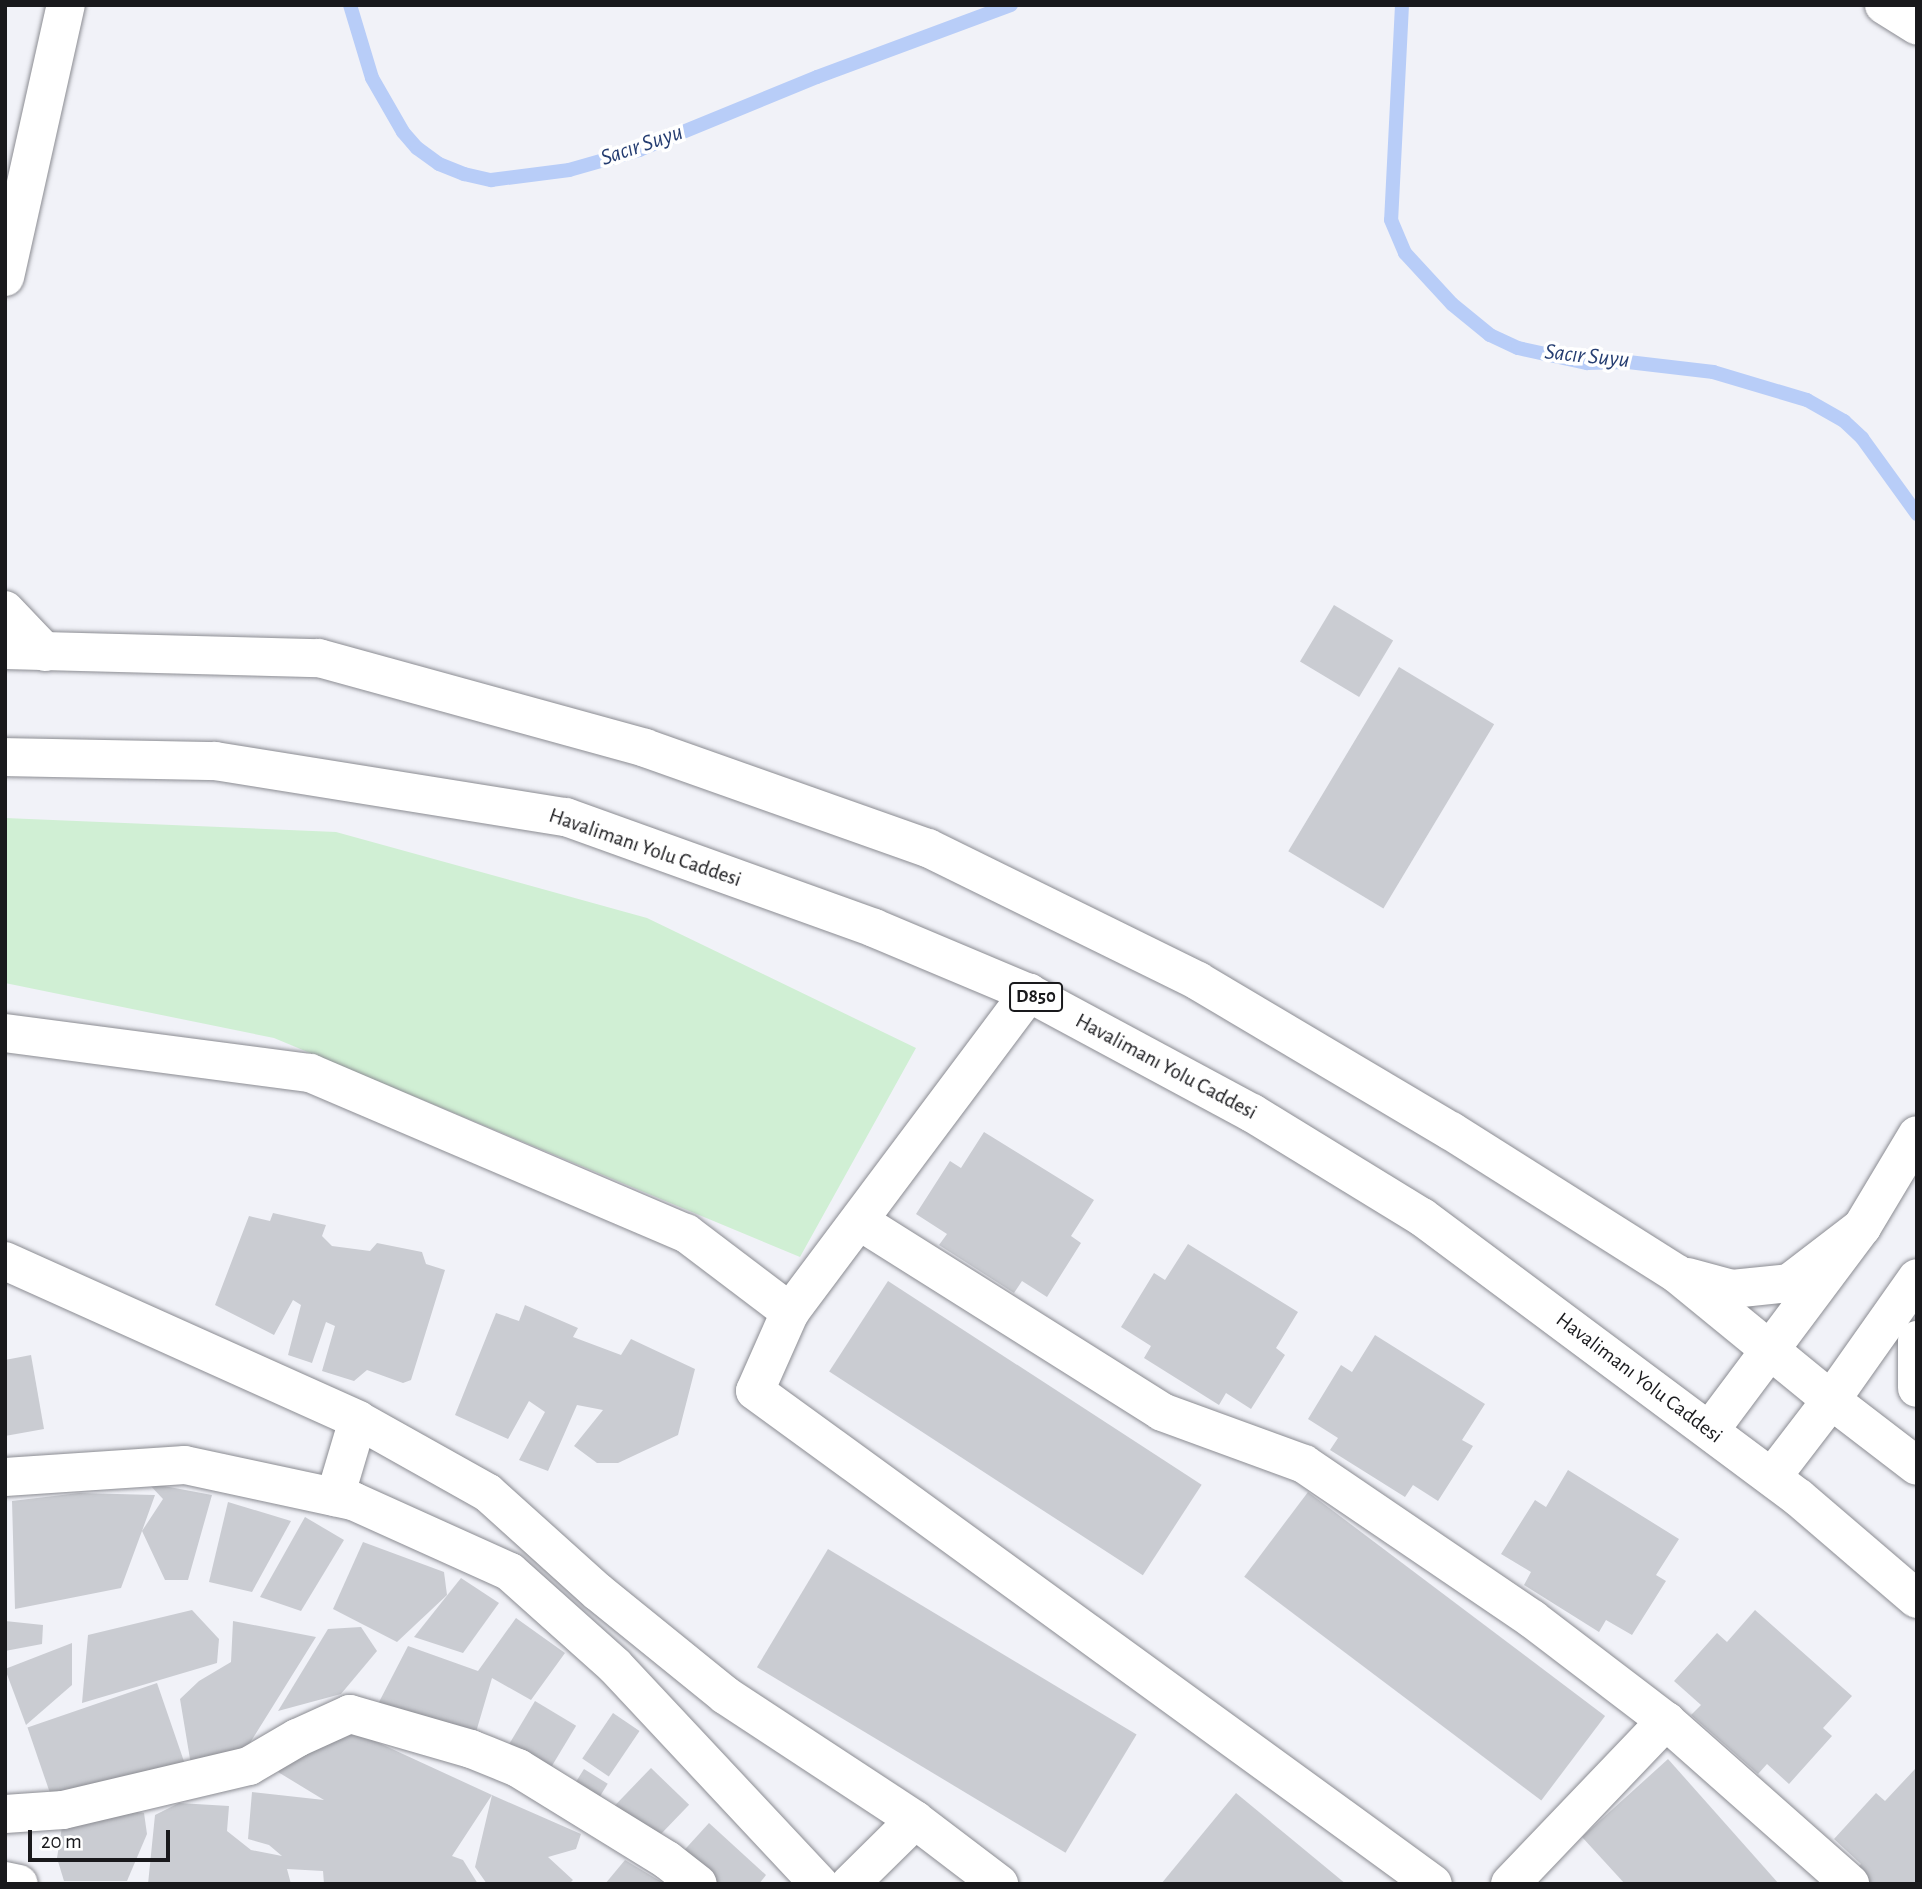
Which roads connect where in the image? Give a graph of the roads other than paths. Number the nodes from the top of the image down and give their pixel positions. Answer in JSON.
{"nodes":[{"id":1,"x":66,"y":5,"type":"edge"},
{"id":2,"x":1884,"y":5,"type":"edge"},
{"id":3,"x":1917,"y":26,"type":"edge"},
{"id":4,"x":5,"y":277,"type":"edge"},
{"id":5,"x":5,"y":610,"type":"edge"},
{"id":6,"x":5,"y":650,"type":"edge"},
{"id":7,"x":45,"y":652,"type":"junction"},
{"id":8,"x":5,"y":757,"type":"edge"},
{"id":9,"x":1028,"y":993,"type":"junction"},
{"id":10,"x":5,"y":1033,"type":"edge"},
{"id":11,"x":1917,"y":1135,"type":"edge"},
{"id":12,"x":859,"y":1222,"type":"junction"},
{"id":13,"x":1861,"y":1227,"type":"junction"},
{"id":14,"x":5,"y":1261,"type":"edge"},
{"id":15,"x":1677,"y":1274,"type":"junction"},
{"id":16,"x":1917,"y":1278,"type":"edge"},
{"id":17,"x":790,"y":1312,"type":"junction"},
{"id":18,"x":1917,"y":1340,"type":"edge"},
{"id":19,"x":1770,"y":1349,"type":"junction"},
{"id":20,"x":1917,"y":1388,"type":"edge"},
{"id":21,"x":1831,"y":1400,"type":"junction"},
{"id":22,"x":358,"y":1420,"type":"junction"},
{"id":23,"x":1710,"y":1430,"type":"junction"},
{"id":24,"x":1917,"y":1466,"type":"edge"},
{"id":25,"x":5,"y":1477,"type":"edge"},
{"id":26,"x":1772,"y":1477,"type":"junction"},
{"id":27,"x":335,"y":1497,"type":"junction"},
{"id":28,"x":1917,"y":1600,"type":"edge"},
{"id":29,"x":1666,"y":1721,"type":"junction"},
{"id":30,"x":5,"y":1814,"type":"edge"},
{"id":31,"x":915,"y":1820,"type":"junction"},
{"id":32,"x":5,"y":1881,"type":"edge"},
{"id":33,"x":19,"y":1884,"type":"edge"},
{"id":34,"x":698,"y":1884,"type":"edge"},
{"id":35,"x":819,"y":1884,"type":"edge"},
{"id":36,"x":850,"y":1884,"type":"edge"},
{"id":37,"x":999,"y":1884,"type":"edge"},
{"id":38,"x":1433,"y":1884,"type":"edge"},
{"id":39,"x":1510,"y":1884,"type":"edge"},
{"id":40,"x":1850,"y":1884,"type":"edge"}],
"edges":[{"from":1,"to":4,"type":"main road"},
{"from":2,"to":3,"type":"main road"},
{"from":5,"to":7,"type":"main road"},
{"from":6,"to":7,"type":"main road"},
{"from":7,"to":15,"type":"main road"},
{"from":8,"to":9,"type":"main road","name":"Havalimanı Yolu Caddesi","number":"D850"},
{"from":9,"to":12,"type":"main road"},
{"from":9,"to":23,"type":"main road","name":"Havalimanı Yolu Caddesi","number":"D850"},
{"from":10,"to":17,"type":"main road"},
{"from":11,"to":13,"type":"main road"},
{"from":12,"to":17,"type":"main road"},
{"from":12,"to":29,"type":"main road"},
{"from":13,"to":15,"type":"main road"},
{"from":13,"to":19,"type":"main road"},
{"from":14,"to":22,"type":"main road"},
{"from":15,"to":19,"type":"main road"},
{"from":16,"to":21,"type":"main road"},
{"from":17,"to":38,"type":"main road"},
{"from":18,"to":20,"type":"main road"},
{"from":19,"to":21,"type":"main road"},
{"from":19,"to":23,"type":"main road"},
{"from":21,"to":24,"type":"main road"},
{"from":21,"to":26,"type":"main road"},
{"from":22,"to":27,"type":"main road"},
{"from":22,"to":31,"type":"main road"},
{"from":23,"to":26,"type":"main road","name":"Havalimanı Yolu Caddesi","number":"D850"},
{"from":25,"to":27,"type":"main road"},
{"from":26,"to":28,"type":"main road","name":"Havalimanı Yolu Caddesi","number":"D850"},
{"from":27,"to":35,"type":"main road"},
{"from":29,"to":39,"type":"main road"},
{"from":29,"to":40,"type":"main road"},
{"from":30,"to":34,"type":"main road"},
{"from":31,"to":36,"type":"main road"},
{"from":31,"to":37,"type":"main road"},
{"from":32,"to":33,"type":"main road"}]}
